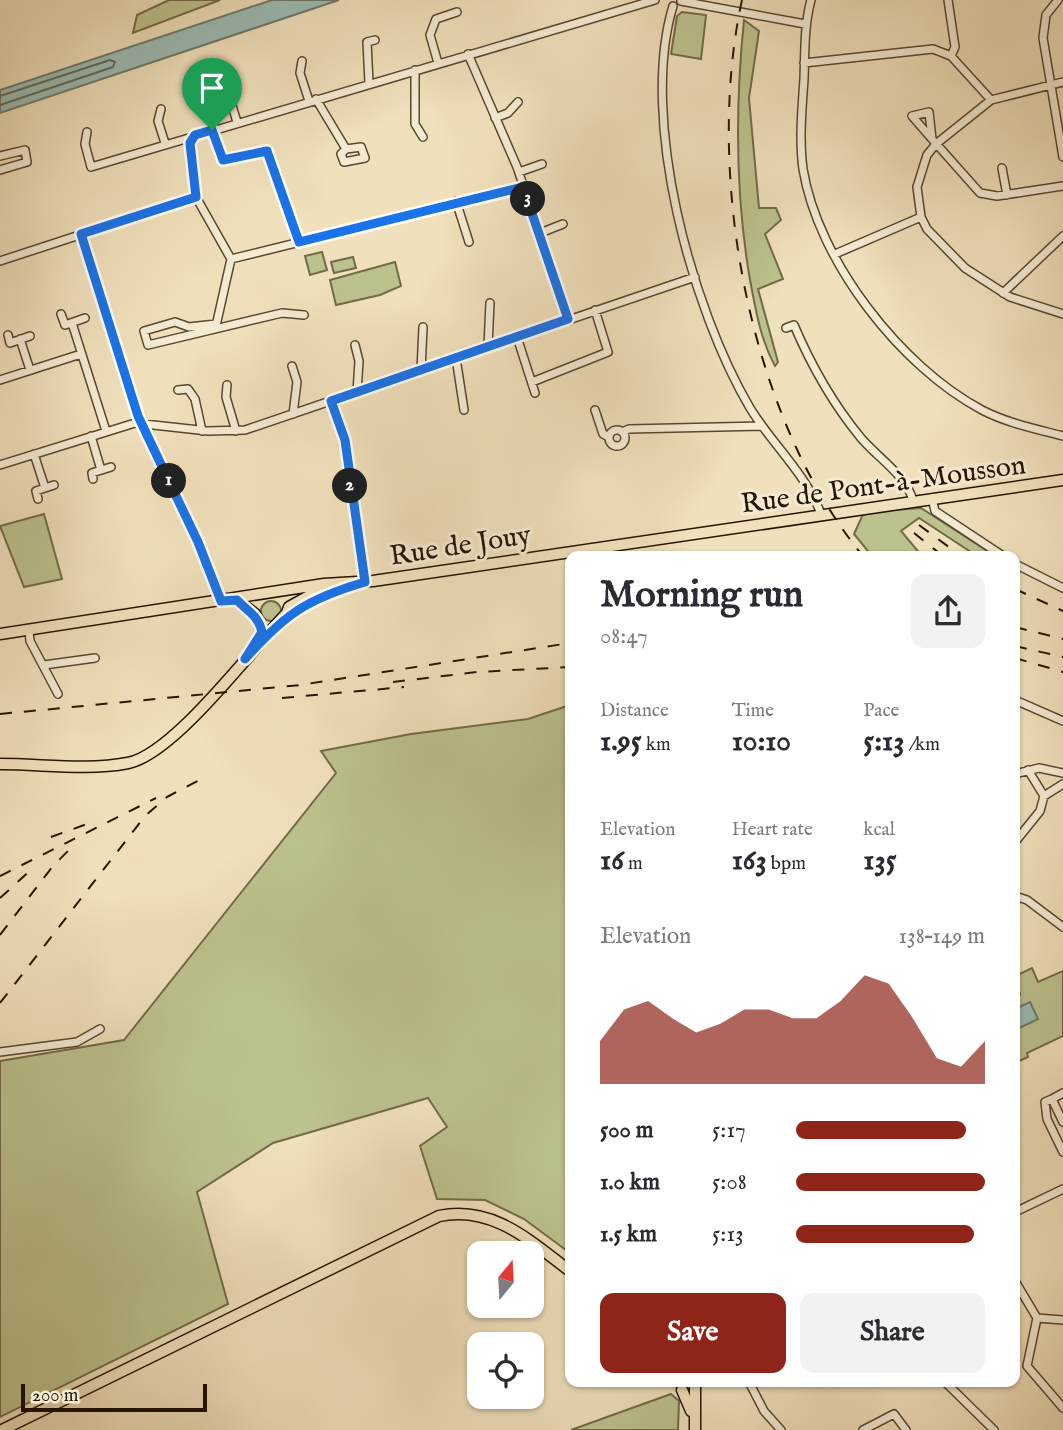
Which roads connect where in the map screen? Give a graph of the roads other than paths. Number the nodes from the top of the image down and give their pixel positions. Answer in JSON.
{"nodes":[{"id":1,"x":655,"y":0,"type":"edge"},
{"id":2,"x":811,"y":0,"type":"edge"},
{"id":3,"x":948,"y":0,"type":"edge"},
{"id":4,"x":1058,"y":0,"type":"edge"},
{"id":5,"x":681,"y":1,"type":"edge"},
{"id":6,"x":671,"y":3,"type":"edge"},
{"id":7,"x":457,"y":12,"type":"dead end"},
{"id":8,"x":805,"y":24,"type":"junction"},
{"id":9,"x":375,"y":40,"type":"dead end"},
{"id":10,"x":468,"y":54,"type":"junction"},
{"id":11,"x":951,"y":56,"type":"junction"},
{"id":12,"x":302,"y":61,"type":"dead end"},
{"id":13,"x":438,"y":63,"type":"junction"},
{"id":14,"x":804,"y":63,"type":"junction"},
{"id":15,"x":415,"y":70,"type":"junction"},
{"id":16,"x":1063,"y":82,"type":"edge"},
{"id":17,"x":369,"y":83,"type":"junction"},
{"id":18,"x":232,"y":85,"type":"dead end"},
{"id":19,"x":1050,"y":85,"type":"junction"},
{"id":20,"x":313,"y":100,"type":"junction"},
{"id":21,"x":992,"y":100,"type":"junction"},
{"id":22,"x":518,"y":102,"type":"dead end"},
{"id":23,"x":161,"y":109,"type":"dead end"},
{"id":24,"x":495,"y":118,"type":"junction"},
{"id":25,"x":237,"y":122,"type":"junction"},
{"id":26,"x":212,"y":130,"type":"junction"},
{"id":27,"x":88,"y":132,"type":"dead end"},
{"id":28,"x":423,"y":137,"type":"dead end"},
{"id":29,"x":191,"y":140,"type":"junction"},
{"id":30,"x":934,"y":142,"type":"junction"},
{"id":31,"x":165,"y":144,"type":"junction"},
{"id":32,"x":346,"y":149,"type":"dead end"},
{"id":33,"x":2,"y":156,"type":"edge"},
{"id":34,"x":1063,"y":157,"type":"edge"},
{"id":35,"x":542,"y":164,"type":"dead end"},
{"id":36,"x":1002,"y":167,"type":"dead end"},
{"id":37,"x":3,"y":170,"type":"edge"},
{"id":38,"x":519,"y":172,"type":"junction"},
{"id":39,"x":1063,"y":186,"type":"edge"},
{"id":40,"x":523,"y":187,"type":"junction"},
{"id":41,"x":1007,"y":195,"type":"junction"},
{"id":42,"x":196,"y":197,"type":"junction"},
{"id":43,"x":456,"y":201,"type":"junction"},
{"id":44,"x":921,"y":217,"type":"junction"},
{"id":45,"x":563,"y":225,"type":"dead end"},
{"id":46,"x":540,"y":233,"type":"junction"},
{"id":47,"x":81,"y":234,"type":"junction"},
{"id":48,"x":1063,"y":236,"type":"edge"},
{"id":49,"x":299,"y":242,"type":"junction"},
{"id":50,"x":469,"y":243,"type":"dead end"},
{"id":51,"x":835,"y":254,"type":"junction"},
{"id":52,"x":231,"y":259,"type":"junction"},
{"id":53,"x":0,"y":261,"type":"edge"},
{"id":54,"x":695,"y":278,"type":"junction"},
{"id":55,"x":1003,"y":293,"type":"junction"},
{"id":56,"x":490,"y":303,"type":"dead end"},
{"id":57,"x":596,"y":310,"type":"junction"},
{"id":58,"x":61,"y":314,"type":"dead end"},
{"id":59,"x":1063,"y":314,"type":"edge"},
{"id":60,"x":304,"y":315,"type":"dead end"},
{"id":61,"x":85,"y":318,"type":"dead end"},
{"id":62,"x":568,"y":319,"type":"junction"},
{"id":63,"x":72,"y":323,"type":"junction"},
{"id":64,"x":216,"y":326,"type":"junction"},
{"id":65,"x":423,"y":327,"type":"dead end"},
{"id":66,"x":786,"y":328,"type":"dead end"},
{"id":67,"x":191,"y":330,"type":"junction"},
{"id":68,"x":8,"y":335,"type":"dead end"},
{"id":69,"x":30,"y":336,"type":"dead end"},
{"id":70,"x":517,"y":337,"type":"junction"},
{"id":71,"x":20,"y":339,"type":"junction"},
{"id":72,"x":355,"y":345,"type":"dead end"},
{"id":73,"x":488,"y":346,"type":"junction"},
{"id":74,"x":81,"y":354,"type":"junction"},
{"id":75,"x":456,"y":358,"type":"junction"},
{"id":76,"x":292,"y":366,"type":"dead end"},
{"id":77,"x":30,"y":370,"type":"junction"},
{"id":78,"x":421,"y":370,"type":"junction"},
{"id":79,"x":0,"y":380,"type":"edge"},
{"id":80,"x":531,"y":382,"type":"junction"},
{"id":81,"x":227,"y":385,"type":"dead end"},
{"id":82,"x":178,"y":390,"type":"dead end"},
{"id":83,"x":357,"y":392,"type":"junction"},
{"id":84,"x":536,"y":393,"type":"dead end"},
{"id":85,"x":331,"y":401,"type":"junction"},
{"id":86,"x":464,"y":410,"type":"dead end"},
{"id":87,"x":596,"y":410,"type":"dead end"},
{"id":88,"x":293,"y":414,"type":"junction"},
{"id":89,"x":141,"y":424,"type":"junction"},
{"id":90,"x":762,"y":426,"type":"junction"},
{"id":91,"x":202,"y":430,"type":"junction"},
{"id":92,"x":107,"y":431,"type":"junction"},
{"id":93,"x":236,"y":431,"type":"junction"},
{"id":94,"x":622,"y":432,"type":"junction"},
{"id":95,"x":91,"y":436,"type":"junction"},
{"id":96,"x":1063,"y":436,"type":"edge"},
{"id":97,"x":609,"y":437,"type":"junction"},
{"id":98,"x":34,"y":454,"type":"junction"},
{"id":99,"x":0,"y":466,"type":"edge"},
{"id":100,"x":111,"y":467,"type":"dead end"},
{"id":101,"x":101,"y":470,"type":"junction"},
{"id":102,"x":93,"y":479,"type":"dead end"},
{"id":103,"x":1063,"y":480,"type":"edge"},
{"id":104,"x":54,"y":485,"type":"dead end"},
{"id":105,"x":45,"y":488,"type":"junction"},
{"id":106,"x":932,"y":498,"type":"junction"},
{"id":107,"x":38,"y":499,"type":"dead end"},
{"id":108,"x":913,"y":501,"type":"junction"},
{"id":109,"x":821,"y":514,"type":"junction"},
{"id":110,"x":709,"y":530,"type":"joint"},
{"id":111,"x":570,"y":551,"type":"edge"},
{"id":112,"x":995,"y":551,"type":"edge"},
{"id":113,"x":565,"y":552,"type":"edge"},
{"id":114,"x":1020,"y":566,"type":"edge"},
{"id":115,"x":343,"y":582,"type":"junction"},
{"id":116,"x":365,"y":582,"type":"junction"},
{"id":117,"x":1063,"y":588,"type":"edge"},
{"id":118,"x":270,"y":593,"type":"junction"},
{"id":119,"x":230,"y":600,"type":"junction"},
{"id":120,"x":258,"y":617,"type":"junction"},
{"id":121,"x":281,"y":620,"type":"junction"},
{"id":122,"x":29,"y":630,"type":"junction"},
{"id":123,"x":0,"y":634,"type":"edge"},
{"id":124,"x":95,"y":658,"type":"dead end"},
{"id":125,"x":245,"y":659,"type":"junction"},
{"id":126,"x":44,"y":665,"type":"junction"},
{"id":127,"x":58,"y":694,"type":"dead end"},
{"id":128,"x":1020,"y":702,"type":"edge"},
{"id":129,"x":1063,"y":721,"type":"edge"},
{"id":130,"x":0,"y":764,"type":"edge"},
{"id":131,"x":1028,"y":770,"type":"junction"},
{"id":132,"x":1020,"y":772,"type":"edge"},
{"id":133,"x":1063,"y":773,"type":"edge"},
{"id":134,"x":1063,"y":784,"type":"edge"},
{"id":135,"x":1044,"y":796,"type":"junction"},
{"id":136,"x":1020,"y":836,"type":"edge"},
{"id":137,"x":1020,"y":898,"type":"edge"},
{"id":138,"x":1063,"y":927,"type":"edge"},
{"id":139,"x":100,"y":1028,"type":"dead end"},
{"id":140,"x":0,"y":1052,"type":"edge"},
{"id":141,"x":1063,"y":1093,"type":"edge"},
{"id":142,"x":1052,"y":1098,"type":"junction"},
{"id":143,"x":1063,"y":1122,"type":"edge"},
{"id":144,"x":1063,"y":1152,"type":"edge"},
{"id":145,"x":1063,"y":1189,"type":"edge"},
{"id":146,"x":1020,"y":1210,"type":"edge"},
{"id":147,"x":565,"y":1267,"type":"edge"},
{"id":148,"x":1020,"y":1289,"type":"edge"},
{"id":149,"x":1037,"y":1318,"type":"junction"},
{"id":150,"x":1063,"y":1321,"type":"edge"},
{"id":151,"x":678,"y":1387,"type":"edge"},
{"id":152,"x":689,"y":1387,"type":"edge"},
{"id":153,"x":696,"y":1387,"type":"edge"},
{"id":154,"x":752,"y":1387,"type":"edge"},
{"id":155,"x":950,"y":1387,"type":"edge"},
{"id":156,"x":682,"y":1390,"type":"junction"},
{"id":157,"x":1063,"y":1408,"type":"edge"},
{"id":158,"x":695,"y":1427,"type":"edge"},
{"id":159,"x":2,"y":1430,"type":"edge"},
{"id":160,"x":781,"y":1430,"type":"edge"},
{"id":161,"x":863,"y":1430,"type":"edge"},
{"id":162,"x":906,"y":1430,"type":"edge"},
{"id":163,"x":994,"y":1430,"type":"edge"}],
"edges":[{"from":1,"to":10,"type":"street"},
{"from":2,"to":8,"type":"street"},
{"from":3,"to":11,"type":"street"},
{"from":4,"to":19,"type":"street"},
{"from":5,"to":6,"type":"street"},
{"from":5,"to":8,"type":"street"},
{"from":6,"to":54,"type":"street"},
{"from":7,"to":13,"type":"street"},
{"from":8,"to":14,"type":"street"},
{"from":9,"to":17,"type":"street"},
{"from":10,"to":13,"type":"street"},
{"from":10,"to":24,"type":"street"},
{"from":11,"to":14,"type":"street"},
{"from":11,"to":21,"type":"street"},
{"from":12,"to":20,"type":"street"},
{"from":13,"to":15,"type":"street"},
{"from":14,"to":51,"type":"street"},
{"from":15,"to":17,"type":"street"},
{"from":15,"to":28,"type":"street"},
{"from":16,"to":19,"type":"street"},
{"from":17,"to":20,"type":"street"},
{"from":18,"to":25,"type":"street"},
{"from":19,"to":21,"type":"street"},
{"from":19,"to":34,"type":"street"},
{"from":20,"to":25,"type":"street"},
{"from":20,"to":32,"type":"street"},
{"from":21,"to":30,"type":"street"},
{"from":22,"to":24,"type":"street"},
{"from":23,"to":31,"type":"street"},
{"from":24,"to":38,"type":"street"},
{"from":25,"to":26,"type":"street"},
{"from":26,"to":29,"type":"street"},
{"from":26,"to":49,"type":"street"},
{"from":27,"to":31,"type":"street"},
{"from":29,"to":31,"type":"street"},
{"from":29,"to":42,"type":"street"},
{"from":30,"to":41,"type":"street"},
{"from":30,"to":44,"type":"street"},
{"from":33,"to":37,"type":"street"},
{"from":33,"to":37,"type":"street"},
{"from":35,"to":38,"type":"street"},
{"from":36,"to":41,"type":"street"},
{"from":38,"to":40,"type":"street"},
{"from":39,"to":41,"type":"street"},
{"from":40,"to":43,"type":"street"},
{"from":40,"to":46,"type":"street"},
{"from":42,"to":47,"type":"street"},
{"from":42,"to":52,"type":"street"},
{"from":43,"to":49,"type":"street"},
{"from":43,"to":50,"type":"street"},
{"from":44,"to":51,"type":"street"},
{"from":44,"to":55,"type":"street"},
{"from":45,"to":46,"type":"street"},
{"from":46,"to":62,"type":"street"},
{"from":47,"to":53,"type":"street"},
{"from":47,"to":89,"type":"street"},
{"from":48,"to":55,"type":"street"},
{"from":49,"to":52,"type":"street"},
{"from":51,"to":96,"type":"street"},
{"from":52,"to":64,"type":"street"},
{"from":54,"to":57,"type":"street"},
{"from":54,"to":90,"type":"street"},
{"from":55,"to":59,"type":"street"},
{"from":56,"to":73,"type":"street"},
{"from":57,"to":62,"type":"street"},
{"from":57,"to":80,"type":"street"},
{"from":58,"to":63,"type":"street"},
{"from":60,"to":64,"type":"street"},
{"from":61,"to":63,"type":"street"},
{"from":62,"to":70,"type":"street"},
{"from":63,"to":74,"type":"street"},
{"from":64,"to":67,"type":"street"},
{"from":65,"to":78,"type":"street"},
{"from":66,"to":108,"type":"street"},
{"from":67,"to":67,"type":"street"},
{"from":68,"to":71,"type":"street"},
{"from":69,"to":71,"type":"street"},
{"from":70,"to":73,"type":"street"},
{"from":70,"to":80,"type":"street"},
{"from":71,"to":77,"type":"street"},
{"from":72,"to":83,"type":"street"},
{"from":73,"to":75,"type":"street"},
{"from":74,"to":77,"type":"street"},
{"from":74,"to":92,"type":"street"},
{"from":75,"to":78,"type":"street"},
{"from":75,"to":86,"type":"street"},
{"from":76,"to":88,"type":"street"},
{"from":77,"to":79,"type":"street"},
{"from":78,"to":83,"type":"street"},
{"from":80,"to":84,"type":"street"},
{"from":81,"to":93,"type":"street"},
{"from":82,"to":91,"type":"street"},
{"from":83,"to":85,"type":"street"},
{"from":85,"to":88,"type":"street"},
{"from":85,"to":116,"type":"street"},
{"from":87,"to":97,"type":"street"},
{"from":88,"to":93,"type":"street"},
{"from":89,"to":91,"type":"street"},
{"from":89,"to":92,"type":"street"},
{"from":89,"to":119,"type":"street"},
{"from":90,"to":94,"type":"street"},
{"from":90,"to":109,"type":"street"},
{"from":91,"to":93,"type":"street"},
{"from":92,"to":95,"type":"street"},
{"from":94,"to":97,"type":"street"},
{"from":94,"to":97,"type":"street"},
{"from":95,"to":98,"type":"street"},
{"from":95,"to":101,"type":"street"},
{"from":98,"to":99,"type":"street"},
{"from":98,"to":105,"type":"street"},
{"from":100,"to":101,"type":"street"},
{"from":101,"to":102,"type":"street"},
{"from":103,"to":106,"type":"main road","name":"Rue de Pont-à-Mousson"},
{"from":104,"to":105,"type":"street"},
{"from":105,"to":107,"type":"street"},
{"from":106,"to":108,"type":"main road","name":"Rue de Pont-à-Mousson"},
{"from":106,"to":112,"type":"street"},
{"from":108,"to":109,"type":"main road","name":"Rue de Pont-à-Mousson"},
{"from":109,"to":110,"type":"main road","name":"Rue de Pont-à-Mousson"},
{"from":110,"to":111,"type":"main road","name":"Rue de Jouy"},
{"from":113,"to":116,"type":"main road","name":"Rue de Jouy"},
{"from":114,"to":117,"type":"street"},
{"from":115,"to":116,"type":"main road","name":"Rue de Jouy"},
{"from":115,"to":118,"type":"main road","name":"Rue de Jouy"},
{"from":115,"to":121,"type":"main road","name":"Rue de Jouy"},
{"from":116,"to":121,"type":"main road"},
{"from":118,"to":119,"type":"main road","name":"Rue de Jouy"},
{"from":118,"to":120,"type":"main road"},
{"from":118,"to":121,"type":"main road"},
{"from":119,"to":120,"type":"main road"},
{"from":119,"to":122,"type":"main road","name":"Rue de Jouy"},
{"from":120,"to":121,"type":"main road"},
{"from":120,"to":125,"type":"main road"},
{"from":121,"to":125,"type":"main road","name":"Rue de Jouy"},
{"from":122,"to":123,"type":"main road","name":"Rue de Jouy"},
{"from":122,"to":126,"type":"street"},
{"from":124,"to":126,"type":"street"},
{"from":125,"to":130,"type":"main road","name":"Rue de Jouy"},
{"from":126,"to":127,"type":"street"},
{"from":128,"to":129,"type":"street"},
{"from":131,"to":132,"type":"street"},
{"from":131,"to":133,"type":"street"},
{"from":131,"to":135,"type":"street"},
{"from":134,"to":135,"type":"street"},
{"from":135,"to":136,"type":"street"},
{"from":137,"to":138,"type":"street"},
{"from":139,"to":140,"type":"street"},
{"from":141,"to":142,"type":"street"},
{"from":142,"to":143,"type":"street"},
{"from":142,"to":144,"type":"street"},
{"from":145,"to":146,"type":"street"},
{"from":147,"to":159,"type":"main road"},
{"from":148,"to":149,"type":"street"},
{"from":149,"to":150,"type":"street"},
{"from":149,"to":157,"type":"street"},
{"from":151,"to":156,"type":"main road"},
{"from":152,"to":156,"type":"main road"},
{"from":153,"to":158,"type":"main road"},
{"from":154,"to":160,"type":"street"},
{"from":155,"to":163,"type":"street"},
{"from":156,"to":158,"type":"main road"},
{"from":161,"to":162,"type":"street"}]}
